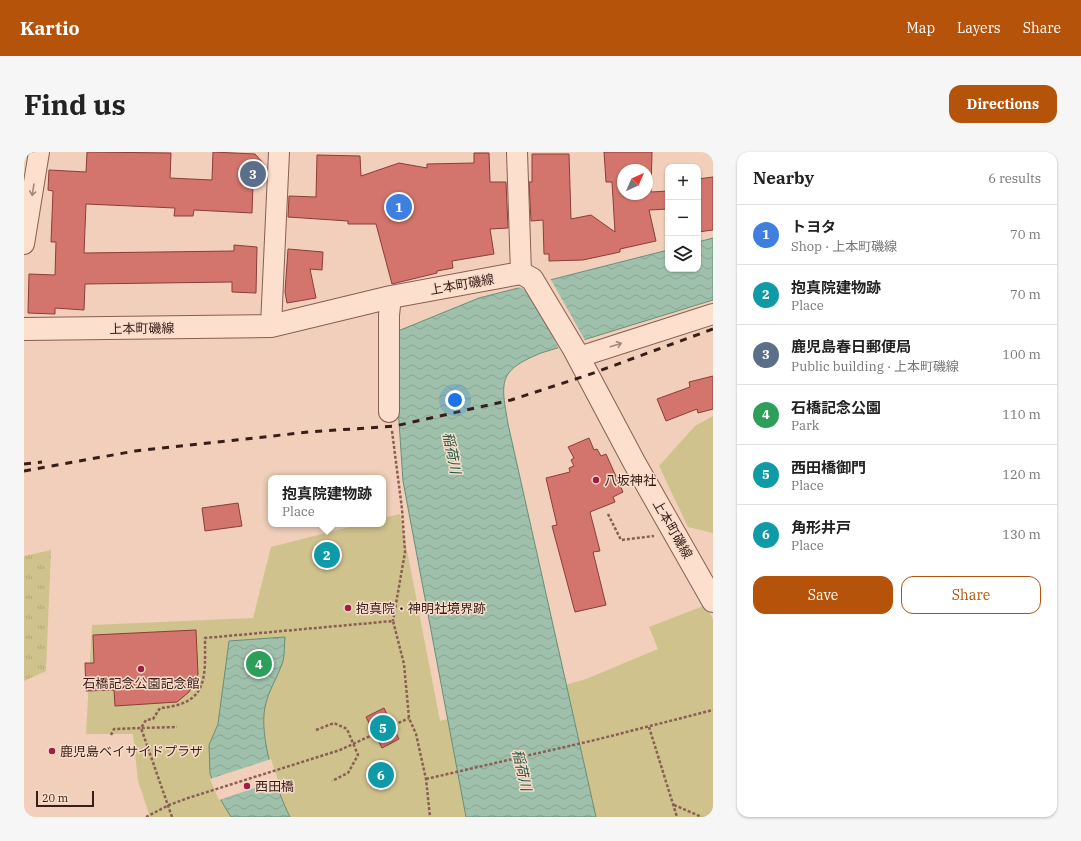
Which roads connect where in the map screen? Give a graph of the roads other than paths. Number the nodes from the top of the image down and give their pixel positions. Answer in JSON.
{"nodes":[{"id":1,"x":39,"y":152,"type":"edge"},
{"id":2,"x":279,"y":152,"type":"edge"},
{"id":3,"x":517,"y":152,"type":"edge"},
{"id":4,"x":24,"y":239,"type":"edge"},
{"id":5,"x":527,"y":276,"type":"junction"},
{"id":6,"x":392,"y":297,"type":"junction"},
{"id":7,"x":713,"y":314,"type":"edge"},
{"id":8,"x":271,"y":326,"type":"junction"},
{"id":9,"x":24,"y":329,"type":"edge"},
{"id":10,"x":576,"y":353,"type":"junction"},
{"id":11,"x":389,"y":412,"type":"road end"},
{"id":12,"x":713,"y":601,"type":"edge"}],
"edges":[{"from":1,"to":4,"type":"street","one_way":true},
{"from":2,"to":8,"type":"street"},
{"from":3,"to":5,"type":"street"},
{"from":5,"to":6,"type":"street","name":"上本町磯線"},
{"from":5,"to":10,"type":"street","name":"上本町磯線"},
{"from":6,"to":8,"type":"street","name":"上本町磯線"},
{"from":6,"to":11,"type":"street"},
{"from":10,"to":7,"type":"street","one_way":true},
{"from":8,"to":9,"type":"street","name":"上本町磯線"},
{"from":10,"to":12,"type":"street","name":"上本町磯線"}]}
